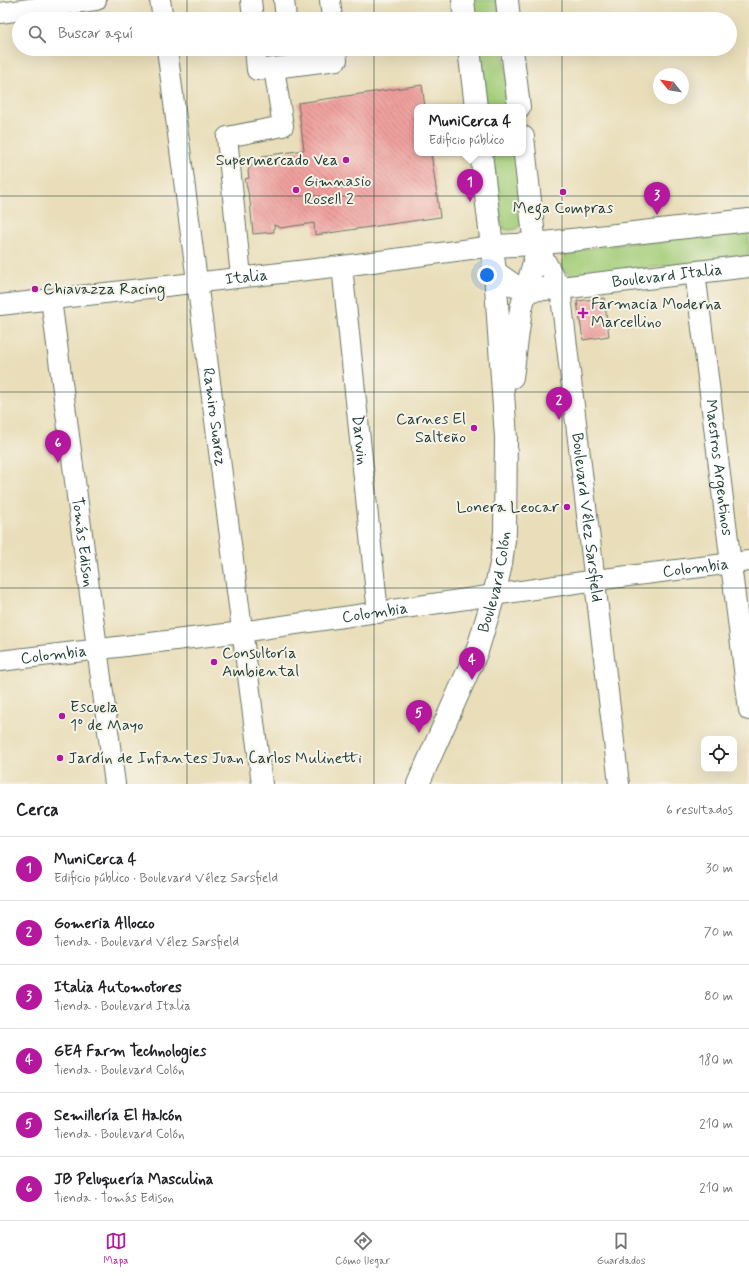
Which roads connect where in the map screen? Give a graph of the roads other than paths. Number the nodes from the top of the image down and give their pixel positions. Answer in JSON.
{"nodes":[{"id":1,"x":96,"y":0,"type":"edge"},
{"id":2,"x":160,"y":0,"type":"edge"},
{"id":3,"x":251,"y":0,"type":"edge"},
{"id":4,"x":284,"y":0,"type":"edge"},
{"id":5,"x":330,"y":0,"type":"edge"},
{"id":6,"x":463,"y":0,"type":"edge"},
{"id":7,"x":507,"y":0,"type":"edge"},
{"id":8,"x":162,"y":12,"type":"edge"},
{"id":9,"x":252,"y":12,"type":"edge"},
{"id":10,"x":285,"y":12,"type":"edge"},
{"id":11,"x":331,"y":12,"type":"edge"},
{"id":12,"x":464,"y":12,"type":"edge"},
{"id":13,"x":508,"y":12,"type":"edge"},
{"id":14,"x":0,"y":13,"type":"edge"},
{"id":15,"x":167,"y":56,"type":"edge"},
{"id":16,"x":256,"y":56,"type":"edge"},
{"id":17,"x":337,"y":56,"type":"edge"},
{"id":18,"x":470,"y":56,"type":"edge"},
{"id":19,"x":513,"y":56,"type":"edge"},
{"id":20,"x":284,"y":61,"type":"edge"},
{"id":21,"x":476,"y":104,"type":"edge"},
{"id":22,"x":519,"y":104,"type":"edge"},
{"id":23,"x":482,"y":156,"type":"edge"},
{"id":24,"x":525,"y":156,"type":"edge"},
{"id":25,"x":749,"y":220,"type":"edge"},
{"id":26,"x":536,"y":244,"type":"junction"},
{"id":27,"x":493,"y":246,"type":"junction"},
{"id":28,"x":342,"y":266,"type":"junction"},
{"id":29,"x":749,"y":266,"type":"edge"},
{"id":30,"x":495,"y":272,"type":"junction"},
{"id":31,"x":695,"y":272,"type":"junction"},
{"id":32,"x":242,"y":277,"type":"junction"},
{"id":33,"x":197,"y":282,"type":"junction"},
{"id":34,"x":560,"y":288,"type":"junction"},
{"id":35,"x":527,"y":290,"type":"junction"},
{"id":36,"x":51,"y":299,"type":"junction"},
{"id":37,"x":0,"y":305,"type":"edge"},
{"id":38,"x":506,"y":438,"type":"junction"},
{"id":39,"x":740,"y":562,"type":"edge"},
{"id":40,"x":596,"y":580,"type":"junction"},
{"id":41,"x":494,"y":595,"type":"junction"},
{"id":42,"x":378,"y":613,"type":"junction"},
{"id":43,"x":242,"y":632,"type":"junction"},
{"id":44,"x":98,"y":650,"type":"junction"},
{"id":45,"x":0,"y":661,"type":"edge"},
{"id":46,"x":749,"y":710,"type":"edge"},
{"id":47,"x":115,"y":784,"type":"edge"},
{"id":48,"x":262,"y":784,"type":"edge"},
{"id":49,"x":418,"y":784,"type":"edge"},
{"id":50,"x":619,"y":784,"type":"edge"}],
"edges":[{"from":1,"to":14,"type":"street"},
{"from":2,"to":8,"type":"street"},
{"from":3,"to":9,"type":"street"},
{"from":4,"to":10,"type":"street"},
{"from":5,"to":11,"type":"street"},
{"from":6,"to":12,"type":"main road"},
{"from":7,"to":13,"type":"main road"},
{"from":15,"to":33,"type":"street","name":"Ramiro Suarez"},
{"from":16,"to":20,"type":"street"},
{"from":17,"to":20,"type":"street"},
{"from":18,"to":21,"type":"main road"},
{"from":19,"to":22,"type":"main road"},
{"from":20,"to":32,"type":"street"},
{"from":23,"to":27,"type":"main road"},
{"from":24,"to":26,"type":"main road","name":"Boulevard Vélez Sarsfield"},
{"from":25,"to":26,"type":"main road"},
{"from":26,"to":27,"type":"main road"},
{"from":26,"to":34,"type":"street","name":"Boulevard Vélez Sarsfield"},
{"from":26,"to":35,"type":"main road","name":"Boulevard Colón"},
{"from":27,"to":28,"type":"street","name":"Italia"},
{"from":27,"to":30,"type":"main road"},
{"from":28,"to":32,"type":"street","name":"Italia"},
{"from":28,"to":42,"type":"street","name":"Darwin"},
{"from":29,"to":31,"type":"main road","name":"Boulevard Italia"},
{"from":30,"to":35,"type":"main road","name":"Boulevard Italia"},
{"from":30,"to":38,"type":"main road","name":"Boulevard Colón"},
{"from":31,"to":34,"type":"main road","name":"Boulevard Italia"},
{"from":31,"to":39,"type":"street","name":"Maestros Argentinos"},
{"from":32,"to":33,"type":"street","name":"Italia"},
{"from":33,"to":36,"type":"street","name":"Italia"},
{"from":33,"to":43,"type":"street","name":"Ramiro Suarez"},
{"from":34,"to":35,"type":"main road","name":"Boulevard Italia"},
{"from":34,"to":40,"type":"street","name":"Boulevard Vélez Sarsfield"},
{"from":35,"to":38,"type":"main road","name":"Boulevard Colón"},
{"from":36,"to":37,"type":"street","name":"Italia"},
{"from":36,"to":44,"type":"street","name":"Tomás Edison"},
{"from":38,"to":41,"type":"main road","name":"Boulevard Colón"},
{"from":39,"to":40,"type":"street","name":"Colombia"},
{"from":39,"to":46,"type":"street","name":"Maestros Argentinos"},
{"from":40,"to":41,"type":"street","name":"Colombia"},
{"from":40,"to":50,"type":"street","name":"Boulevard Vélez Sarsfield"},
{"from":41,"to":42,"type":"street","name":"Colombia"},
{"from":41,"to":49,"type":"main road","name":"Boulevard Colón"},
{"from":42,"to":43,"type":"street","name":"Colombia"},
{"from":43,"to":44,"type":"street","name":"Colombia"},
{"from":43,"to":48,"type":"street","name":"Ramiro Suarez"},
{"from":44,"to":45,"type":"street","name":"Colombia"},
{"from":44,"to":47,"type":"street","name":"Tomás Edison"}]}
